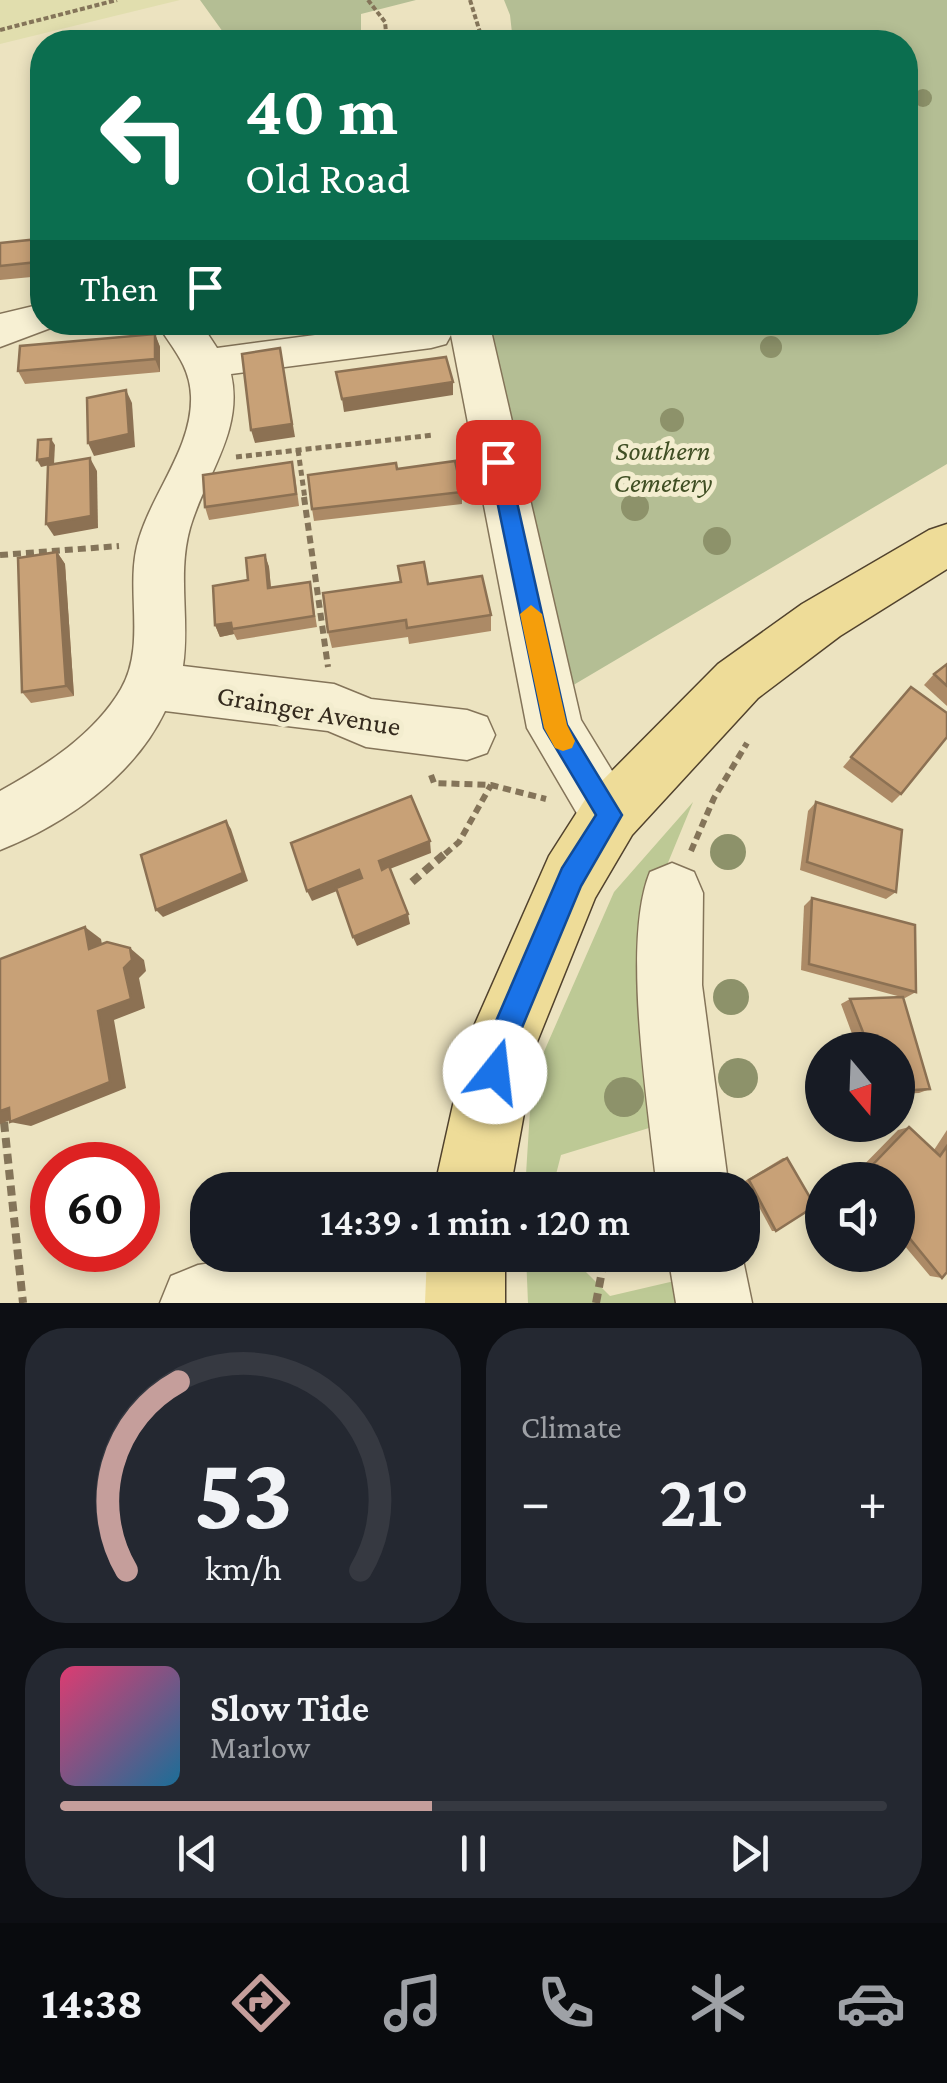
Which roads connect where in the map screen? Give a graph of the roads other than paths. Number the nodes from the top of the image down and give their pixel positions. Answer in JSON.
{"nodes":[{"id":1,"x":30,"y":320,"type":"edge"},
{"id":2,"x":0,"y":334,"type":"edge"},
{"id":3,"x":188,"y":335,"type":"edge"},
{"id":4,"x":403,"y":335,"type":"edge"},
{"id":5,"x":452,"y":335,"type":"edge"},
{"id":6,"x":207,"y":364,"type":"junction"},
{"id":7,"x":947,"y":544,"type":"edge"},
{"id":8,"x":151,"y":686,"type":"junction"},
{"id":9,"x":467,"y":735,"type":"dead end"},
{"id":10,"x":610,"y":815,"type":"junction"},
{"id":11,"x":0,"y":822,"type":"edge"},
{"id":12,"x":672,"y":894,"type":"road end"},
{"id":13,"x":476,"y":1172,"type":"edge"},
{"id":14,"x":691,"y":1172,"type":"edge"},
{"id":15,"x":708,"y":1272,"type":"edge"},
{"id":16,"x":465,"y":1277,"type":"edge"},
{"id":17,"x":198,"y":1303,"type":"edge"},
{"id":18,"x":714,"y":1303,"type":"edge"}],
"edges":[{"from":1,"to":2,"type":"street"},
{"from":3,"to":6,"type":"street"},
{"from":4,"to":6,"type":"street"},
{"from":5,"to":10,"type":"street"},
{"from":6,"to":8,"type":"street"},
{"from":7,"to":10,"type":"main road"},
{"from":8,"to":9,"type":"street","name":"Grainger Avenue"},
{"from":8,"to":11,"type":"street"},
{"from":10,"to":13,"type":"main road"},
{"from":12,"to":14,"type":"street"},
{"from":15,"to":18,"type":"street"},
{"from":16,"to":17,"type":"street"}]}
